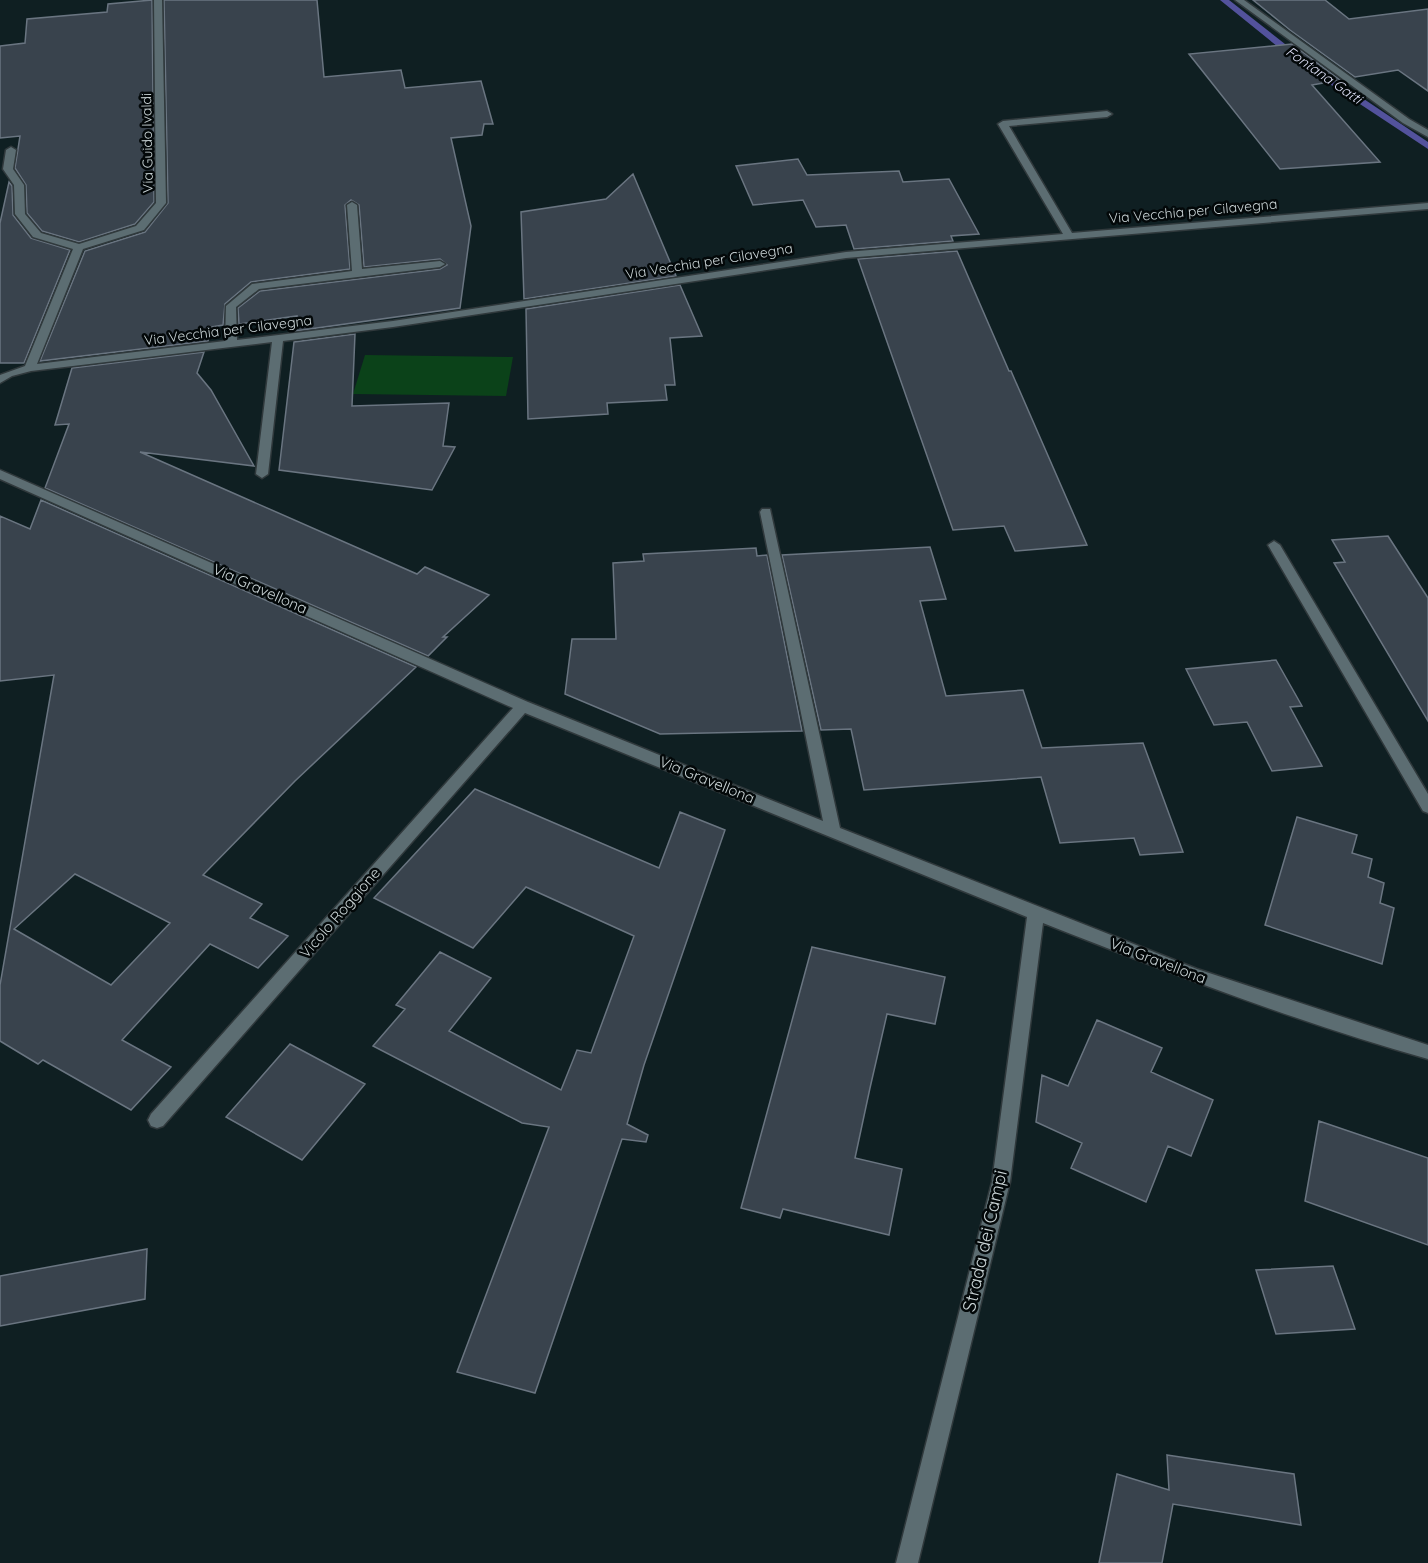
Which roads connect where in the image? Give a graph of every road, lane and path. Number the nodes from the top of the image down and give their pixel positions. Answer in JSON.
{"nodes":[{"id":1,"x":158,"y":0,"type":"edge"},
{"id":2,"x":1239,"y":0,"type":"edge"},
{"id":3,"x":1107,"y":114,"type":"dead end"},
{"id":4,"x":1428,"y":134,"type":"edge"},
{"id":5,"x":11,"y":150,"type":"dead end"},
{"id":6,"x":352,"y":205,"type":"dead end"},
{"id":7,"x":1428,"y":206,"type":"edge"},
{"id":8,"x":1069,"y":236,"type":"junction"},
{"id":9,"x":79,"y":247,"type":"junction"},
{"id":10,"x":440,"y":264,"type":"dead end"},
{"id":11,"x":357,"y":273,"type":"junction"},
{"id":12,"x":278,"y":339,"type":"junction"},
{"id":13,"x":231,"y":345,"type":"junction"},
{"id":14,"x":30,"y":368,"type":"junction"},
{"id":15,"x":0,"y":380,"type":"edge"},
{"id":16,"x":0,"y":474,"type":"edge"},
{"id":17,"x":261,"y":474,"type":"dead end"},
{"id":18,"x":766,"y":512,"type":"dead end"},
{"id":19,"x":1274,"y":545,"type":"dead end"},
{"id":20,"x":523,"y":705,"type":"junction"},
{"id":21,"x":1428,"y":807,"type":"edge"},
{"id":22,"x":833,"y":832,"type":"junction"},
{"id":23,"x":1036,"y":914,"type":"junction"},
{"id":24,"x":1428,"y":1052,"type":"edge"},
{"id":25,"x":157,"y":1120,"type":"dead end"},
{"id":26,"x":907,"y":1563,"type":"edge"}],
"edges":[{"from":1,"to":9,"type":"street","name":"Via Guido Ivaldi"},
{"from":2,"to":4,"type":"street"},
{"from":3,"to":8,"type":"street"},
{"from":5,"to":9,"type":"street"},
{"from":6,"to":11,"type":"street"},
{"from":7,"to":8,"type":"street","name":"Via Vecchia per Cilavegna"},
{"from":8,"to":12,"type":"street","name":"Via Vecchia per Cilavegna"},
{"from":9,"to":14,"type":"street"},
{"from":10,"to":11,"type":"street"},
{"from":11,"to":13,"type":"street"},
{"from":12,"to":13,"type":"street","name":"Via Vecchia per Cilavegna"},
{"from":12,"to":17,"type":"street"},
{"from":13,"to":14,"type":"street","name":"Via Vecchia per Cilavegna"},
{"from":14,"to":15,"type":"street","name":"Via Vecchia per Cilavegna"},
{"from":16,"to":20,"type":"street","name":"Via Gravellona"},
{"from":18,"to":22,"type":"street"},
{"from":19,"to":21,"type":"street"},
{"from":20,"to":22,"type":"street","name":"Via Gravellona"},
{"from":20,"to":25,"type":"street","name":"Vicolo Roggione"},
{"from":22,"to":23,"type":"street","name":"Via Gravellona"},
{"from":23,"to":24,"type":"street","name":"Via Gravellona"},
{"from":23,"to":26,"type":"street","name":"Strada dei Campi"}]}
